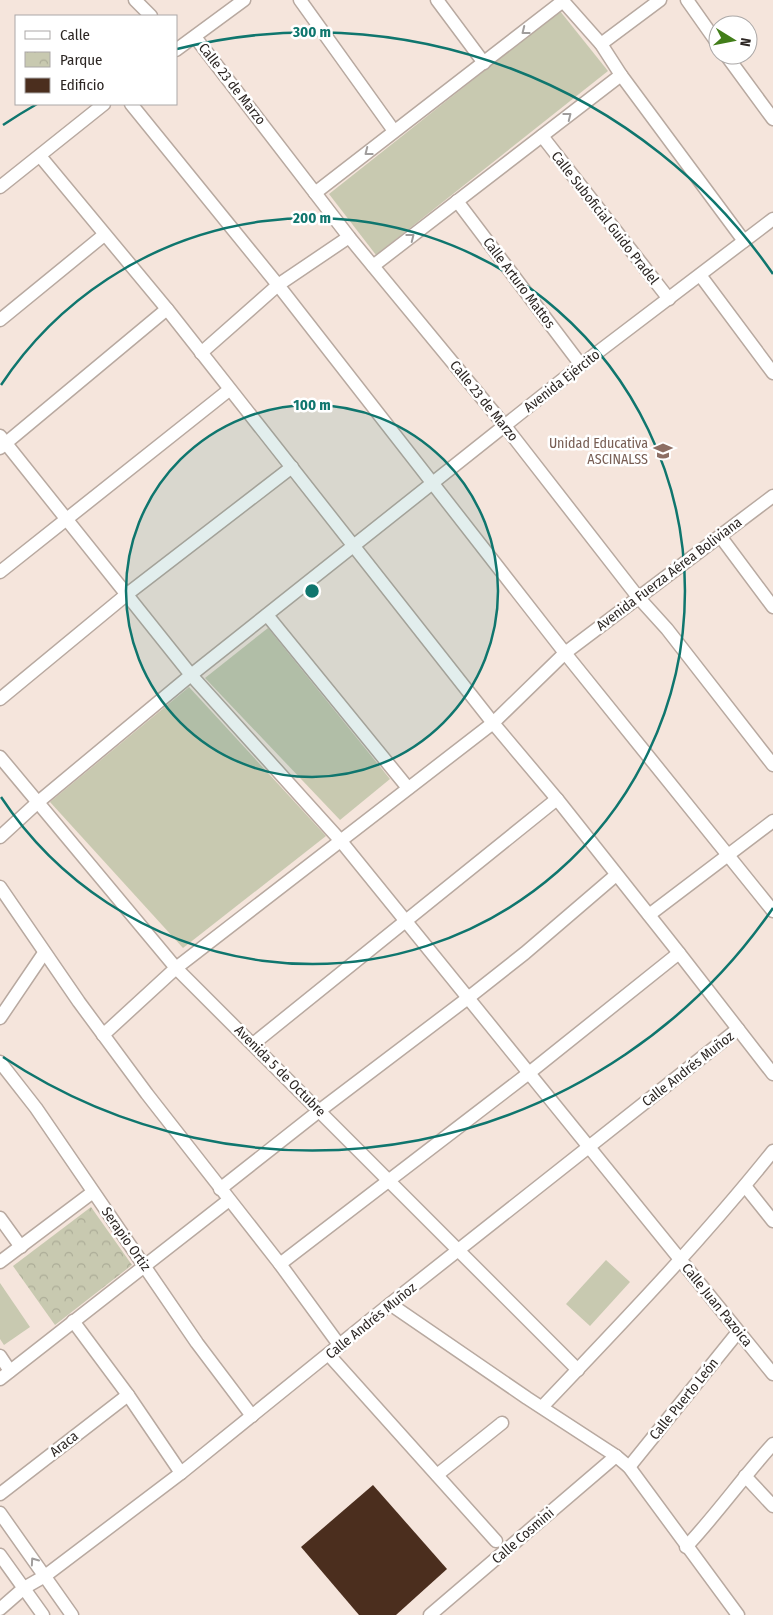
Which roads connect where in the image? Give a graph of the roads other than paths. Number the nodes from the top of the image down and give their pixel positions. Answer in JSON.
{"nodes":[{"id":1,"x":135,"y":0,"type":"edge"},
{"id":2,"x":244,"y":0,"type":"edge"},
{"id":3,"x":300,"y":0,"type":"edge"},
{"id":4,"x":437,"y":0,"type":"edge"},
{"id":5,"x":660,"y":0,"type":"edge"},
{"id":6,"x":687,"y":0,"type":"edge"},
{"id":7,"x":563,"y":1,"type":"edge"},
{"id":8,"x":150,"y":15,"type":"edge"},
{"id":9,"x":708,"y":30,"type":"edge"},
{"id":10,"x":195,"y":37,"type":"junction"},
{"id":11,"x":601,"y":44,"type":"junction"},
{"id":12,"x":178,"y":46,"type":"edge"},
{"id":13,"x":484,"y":63,"type":"junction"},
{"id":14,"x":733,"y":65,"type":"edge"},
{"id":15,"x":621,"y":75,"type":"junction"},
{"id":16,"x":103,"y":105,"type":"edge"},
{"id":17,"x":132,"y":105,"type":"edge"},
{"id":18,"x":773,"y":119,"type":"edge"},
{"id":19,"x":394,"y":131,"type":"junction"},
{"id":20,"x":542,"y":136,"type":"junction"},
{"id":21,"x":40,"y":156,"type":"junction"},
{"id":22,"x":2,"y":182,"type":"edge"},
{"id":23,"x":315,"y":192,"type":"junction"},
{"id":24,"x":458,"y":201,"type":"junction"},
{"id":25,"x":773,"y":220,"type":"edge"},
{"id":26,"x":104,"y":235,"type":"junction"},
{"id":27,"x":349,"y":237,"type":"junction"},
{"id":28,"x":744,"y":241,"type":"junction"},
{"id":29,"x":373,"y":266,"type":"junction"},
{"id":30,"x":700,"y":275,"type":"junction"},
{"id":31,"x":278,"y":285,"type":"junction"},
{"id":32,"x":669,"y":299,"type":"junction"},
{"id":33,"x":167,"y":309,"type":"junction"},
{"id":34,"x":0,"y":320,"type":"edge"},
{"id":35,"x":201,"y":353,"type":"junction"},
{"id":36,"x":581,"y":365,"type":"junction"},
{"id":37,"x":773,"y":373,"type":"edge"},
{"id":38,"x":230,"y":390,"type":"junction"},
{"id":39,"x":505,"y":426,"type":"junction"},
{"id":40,"x":2,"y":442,"type":"edge"},
{"id":41,"x":292,"y":467,"type":"junction"},
{"id":42,"x":432,"y":484,"type":"junction"},
{"id":43,"x":773,"y":496,"type":"edge"},
{"id":44,"x":66,"y":519,"type":"junction"},
{"id":45,"x":720,"y":536,"type":"junction"},
{"id":46,"x":354,"y":546,"type":"junction"},
{"id":47,"x":0,"y":572,"type":"edge"},
{"id":48,"x":126,"y":595,"type":"junction"},
{"id":49,"x":638,"y":598,"type":"junction"},
{"id":50,"x":773,"y":607,"type":"edge"},
{"id":51,"x":267,"y":615,"type":"junction"},
{"id":52,"x":565,"y":653,"type":"junction"},
{"id":53,"x":190,"y":676,"type":"junction"},
{"id":54,"x":0,"y":699,"type":"edge"},
{"id":55,"x":493,"y":723,"type":"junction"},
{"id":56,"x":768,"y":749,"type":"edge"},
{"id":57,"x":0,"y":757,"type":"edge"},
{"id":58,"x":773,"y":765,"type":"edge"},
{"id":59,"x":408,"y":788,"type":"junction"},
{"id":60,"x":557,"y":799,"type":"junction"},
{"id":61,"x":36,"y":803,"type":"junction"},
{"id":62,"x":773,"y":821,"type":"edge"},
{"id":63,"x":0,"y":837,"type":"edge"},
{"id":64,"x":340,"y":840,"type":"junction"},
{"id":65,"x":728,"y":854,"type":"junction"},
{"id":66,"x":616,"y":875,"type":"junction"},
{"id":67,"x":0,"y":887,"type":"edge"},
{"id":68,"x":773,"y":910,"type":"edge"},
{"id":69,"x":648,"y":915,"type":"junction"},
{"id":70,"x":406,"y":921,"type":"junction"},
{"id":71,"x":44,"y":952,"type":"junction"},
{"id":72,"x":679,"y":953,"type":"junction"},
{"id":73,"x":176,"y":968,"type":"junction"},
{"id":74,"x":468,"y":998,"type":"junction"},
{"id":75,"x":0,"y":1018,"type":"edge"},
{"id":76,"x":738,"y":1029,"type":"junction"},
{"id":77,"x":103,"y":1036,"type":"junction"},
{"id":78,"x":253,"y":1044,"type":"junction"},
{"id":79,"x":0,"y":1062,"type":"edge"},
{"id":80,"x":529,"y":1073,"type":"junction"},
{"id":81,"x":773,"y":1074,"type":"edge"},
{"id":82,"x":319,"y":1111,"type":"junction"},
{"id":83,"x":589,"y":1147,"type":"junction"},
{"id":84,"x":773,"y":1151,"type":"edge"},
{"id":85,"x":388,"y":1180,"type":"junction"},
{"id":86,"x":745,"y":1186,"type":"junction"},
{"id":87,"x":220,"y":1189,"type":"junction"},
{"id":88,"x":94,"y":1192,"type":"junction"},
{"id":89,"x":229,"y":1200,"type":"junction"},
{"id":90,"x":0,"y":1218,"type":"edge"},
{"id":91,"x":773,"y":1221,"type":"edge"},
{"id":92,"x":20,"y":1246,"type":"junction"},
{"id":93,"x":459,"y":1250,"type":"junction"},
{"id":94,"x":680,"y":1260,"type":"junction"},
{"id":95,"x":0,"y":1262,"type":"edge"},
{"id":96,"x":280,"y":1264,"type":"junction"},
{"id":97,"x":145,"y":1266,"type":"junction"},
{"id":98,"x":390,"y":1304,"type":"junction"},
{"id":99,"x":73,"y":1321,"type":"junction"},
{"id":100,"x":738,"y":1332,"type":"junction"},
{"id":101,"x":340,"y":1346,"type":"junction"},
{"id":102,"x":330,"y":1355,"type":"junction"},
{"id":103,"x":0,"y":1356,"type":"edge"},
{"id":104,"x":578,"y":1370,"type":"junction"},
{"id":105,"x":10,"y":1371,"type":"junction"},
{"id":106,"x":773,"y":1374,"type":"edge"},
{"id":107,"x":0,"y":1379,"type":"edge"},
{"id":108,"x":128,"y":1395,"type":"junction"},
{"id":109,"x":542,"y":1408,"type":"junction"},
{"id":110,"x":252,"y":1416,"type":"junction"},
{"id":111,"x":502,"y":1423,"type":"dead end"},
{"id":112,"x":773,"y":1444,"type":"edge"},
{"id":113,"x":616,"y":1456,"type":"junction"},
{"id":114,"x":629,"y":1467,"type":"junction"},
{"id":115,"x":181,"y":1474,"type":"junction"},
{"id":116,"x":438,"y":1475,"type":"junction"},
{"id":117,"x":745,"y":1476,"type":"junction"},
{"id":118,"x":0,"y":1494,"type":"edge"},
{"id":119,"x":773,"y":1506,"type":"edge"},
{"id":120,"x":0,"y":1513,"type":"edge"},
{"id":121,"x":496,"y":1541,"type":"dead end"},
{"id":122,"x":686,"y":1547,"type":"junction"},
{"id":123,"x":0,"y":1555,"type":"edge"},
{"id":124,"x":45,"y":1576,"type":"junction"},
{"id":125,"x":24,"y":1588,"type":"junction"},
{"id":126,"x":0,"y":1609,"type":"edge"},
{"id":127,"x":43,"y":1615,"type":"edge"},
{"id":128,"x":72,"y":1615,"type":"edge"},
{"id":129,"x":430,"y":1615,"type":"edge"},
{"id":130,"x":738,"y":1615,"type":"edge"}],
"edges":[{"from":1,"to":8,"type":"street"},
{"from":2,"to":10,"type":"street"},
{"from":3,"to":19,"type":"street"},
{"from":4,"to":13,"type":"street"},
{"from":5,"to":11,"type":"street"},
{"from":6,"to":9,"type":"street"},
{"from":7,"to":11,"type":"street"},
{"from":7,"to":13,"type":"street","one_way":true},
{"from":10,"to":12,"type":"street"},
{"from":10,"to":23,"type":"street","name":"Calle 23 de Marzo"},
{"from":11,"to":15,"type":"street"},
{"from":13,"to":19,"type":"street"},
{"from":14,"to":18,"type":"street"},
{"from":20,"to":15,"type":"street","one_way":true},
{"from":15,"to":28,"type":"street"},
{"from":16,"to":21,"type":"street"},
{"from":17,"to":31,"type":"street"},
{"from":19,"to":23,"type":"street","one_way":true},
{"from":20,"to":24,"type":"street"},
{"from":20,"to":32,"type":"street","name":"Calle Suboficial Guido Pradel"},
{"from":21,"to":22,"type":"street"},
{"from":21,"to":26,"type":"street"},
{"from":23,"to":27,"type":"street","name":"Calle 23 de Marzo"},
{"from":29,"to":24,"type":"street","one_way":true},
{"from":24,"to":36,"type":"street","name":"Calle Arturo Mattos"},
{"from":25,"to":28,"type":"street","name":"Avenida Ejército"},
{"from":26,"to":33,"type":"street"},
{"from":26,"to":34,"type":"street"},
{"from":27,"to":29,"type":"street","name":"Calle 23 de Marzo"},
{"from":27,"to":31,"type":"street"},
{"from":28,"to":30,"type":"street","name":"Avenida Ejército"},
{"from":29,"to":39,"type":"street","name":"Calle 23 de Marzo"},
{"from":30,"to":32,"type":"street","name":"Avenida Ejército"},
{"from":30,"to":37,"type":"street"},
{"from":31,"to":35,"type":"street"},
{"from":31,"to":42,"type":"street"},
{"from":32,"to":36,"type":"street","name":"Avenida Ejército"},
{"from":33,"to":35,"type":"street"},
{"from":33,"to":40,"type":"street"},
{"from":35,"to":38,"type":"street"},
{"from":36,"to":39,"type":"street","name":"Avenida Ejército"},
{"from":38,"to":41,"type":"street"},
{"from":38,"to":44,"type":"street"},
{"from":39,"to":42,"type":"street","name":"Avenida Ejército"},
{"from":39,"to":49,"type":"street","name":"Calle 23 de Marzo"},
{"from":40,"to":44,"type":"street","name":"Calle Juan Pazoica"},
{"from":41,"to":46,"type":"street"},
{"from":41,"to":48,"type":"street"},
{"from":42,"to":46,"type":"street","name":"Avenida Ejército"},
{"from":42,"to":52,"type":"street"},
{"from":43,"to":45,"type":"street","name":"Avenida Fuerza Aérea Boliviana"},
{"from":44,"to":47,"type":"street"},
{"from":44,"to":48,"type":"street","name":"Calle Juan Pazoica"},
{"from":45,"to":49,"type":"street","name":"Avenida Fuerza Aérea Boliviana"},
{"from":45,"to":50,"type":"street"},
{"from":46,"to":51,"type":"street","name":"Avenida Ejército"},
{"from":46,"to":55,"type":"street"},
{"from":48,"to":53,"type":"street","name":"Calle Juan Pazoica"},
{"from":48,"to":54,"type":"street"},
{"from":49,"to":52,"type":"street","name":"Avenida Fuerza Aérea Boliviana"},
{"from":49,"to":56,"type":"street","name":"Calle 23 de Marzo"},
{"from":51,"to":53,"type":"street","name":"Avenida Ejército"},
{"from":51,"to":59,"type":"street"},
{"from":52,"to":55,"type":"street","name":"Avenida Fuerza Aérea Boliviana"},
{"from":52,"to":65,"type":"street"},
{"from":53,"to":61,"type":"street","name":"Avenida Ejército"},
{"from":53,"to":64,"type":"street","name":"Calle Juan Pazoica"},
{"from":55,"to":59,"type":"street","name":"Avenida Fuerza Aérea Boliviana"},
{"from":55,"to":60,"type":"street"},
{"from":56,"to":58,"type":"street","name":"Calle 23 de Marzo"},
{"from":57,"to":61,"type":"street","name":"Avenida 5 de Octubre"},
{"from":59,"to":64,"type":"street","name":"Avenida Fuerza Aérea Boliviana"},
{"from":60,"to":66,"type":"street"},
{"from":60,"to":70,"type":"street"},
{"from":61,"to":63,"type":"street","name":"Avenida Ejército"},
{"from":61,"to":73,"type":"street","name":"Avenida 5 de Octubre"},
{"from":62,"to":65,"type":"street"},
{"from":64,"to":70,"type":"street","name":"Calle Juan Pazoica"},
{"from":64,"to":73,"type":"street","name":"Avenida Fuerza Aérea Boliviana"},
{"from":65,"to":68,"type":"street"},
{"from":65,"to":69,"type":"street"},
{"from":66,"to":69,"type":"street"},
{"from":66,"to":74,"type":"street"},
{"from":67,"to":71,"type":"street"},
{"from":69,"to":72,"type":"street"},
{"from":70,"to":74,"type":"street","name":"Calle Juan Pazoica"},
{"from":70,"to":78,"type":"street"},
{"from":71,"to":75,"type":"street"},
{"from":71,"to":77,"type":"street"},
{"from":72,"to":76,"type":"street"},
{"from":72,"to":80,"type":"street"},
{"from":73,"to":77,"type":"street","name":"Avenida Fuerza Aérea Boliviana"},
{"from":73,"to":78,"type":"street","name":"Avenida 5 de Octubre"},
{"from":74,"to":80,"type":"street","name":"Calle Juan Pazoica"},
{"from":74,"to":82,"type":"street"},
{"from":76,"to":81,"type":"street"},
{"from":76,"to":83,"type":"street","name":"Calle Andrés Muñoz"},
{"from":77,"to":87,"type":"street"},
{"from":78,"to":82,"type":"street","name":"Avenida 5 de Octubre"},
{"from":79,"to":88,"type":"street","name":"Serapio Ortiz"},
{"from":80,"to":83,"type":"street","name":"Calle Juan Pazoica"},
{"from":80,"to":85,"type":"street"},
{"from":82,"to":85,"type":"street","name":"Avenida 5 de Octubre"},
{"from":82,"to":87,"type":"street"},
{"from":83,"to":93,"type":"street","name":"Calle Andrés Muñoz"},
{"from":83,"to":94,"type":"street","name":"Calle Juan Pazoica"},
{"from":84,"to":86,"type":"street"},
{"from":85,"to":93,"type":"street","name":"Avenida 5 de Octubre"},
{"from":85,"to":96,"type":"street"},
{"from":86,"to":91,"type":"street"},
{"from":86,"to":94,"type":"street"},
{"from":87,"to":89,"type":"street"},
{"from":88,"to":92,"type":"street"},
{"from":88,"to":97,"type":"street","name":"Serapio Ortiz"},
{"from":89,"to":96,"type":"street"},
{"from":89,"to":97,"type":"street"},
{"from":90,"to":92,"type":"street"},
{"from":92,"to":95,"type":"street"},
{"from":93,"to":98,"type":"street","name":"Calle Andrés Muñoz"},
{"from":93,"to":104,"type":"street","name":"Avenida 5 de Octubre"},
{"from":94,"to":100,"type":"street","name":"Calle Juan Pazoica"},
{"from":94,"to":104,"type":"street"},
{"from":96,"to":101,"type":"street"},
{"from":97,"to":99,"type":"street"},
{"from":97,"to":110,"type":"street","name":"Serapio Ortiz"},
{"from":98,"to":101,"type":"street","name":"Calle Andrés Muñoz"},
{"from":98,"to":109,"type":"street"},
{"from":99,"to":105,"type":"street"},
{"from":99,"to":108,"type":"street"},
{"from":100,"to":106,"type":"street","name":"Calle Juan Pazoica"},
{"from":100,"to":114,"type":"street","name":"Calle Puerto León"},
{"from":101,"to":102,"type":"street","name":"Calle Andrés Muñoz"},
{"from":102,"to":110,"type":"street","name":"Calle Andrés Muñoz"},
{"from":102,"to":116,"type":"street"},
{"from":103,"to":105,"type":"street"},
{"from":104,"to":109,"type":"street"},
{"from":105,"to":107,"type":"street"},
{"from":108,"to":115,"type":"street"},
{"from":108,"to":118,"type":"street","name":"Araca"},
{"from":109,"to":113,"type":"street"},
{"from":110,"to":115,"type":"street","name":"Calle Andrés Muñoz"},
{"from":111,"to":116,"type":"street"},
{"from":112,"to":117,"type":"street"},
{"from":113,"to":114,"type":"street"},
{"from":113,"to":129,"type":"street","name":"Calle Cosmini"},
{"from":114,"to":122,"type":"street"},
{"from":115,"to":124,"type":"street","name":"Calle Andrés Muñoz"},
{"from":116,"to":121,"type":"street"},
{"from":117,"to":119,"type":"street"},
{"from":117,"to":122,"type":"street"},
{"from":124,"to":120,"type":"street","one_way":true},
{"from":122,"to":130,"type":"street"},
{"from":123,"to":125,"type":"street"},
{"from":124,"to":125,"type":"street","name":"Calle Andrés Muñoz"},
{"from":124,"to":128,"type":"street"},
{"from":125,"to":126,"type":"street","name":"Calle Andrés Muñoz"},
{"from":125,"to":127,"type":"street"}]}
